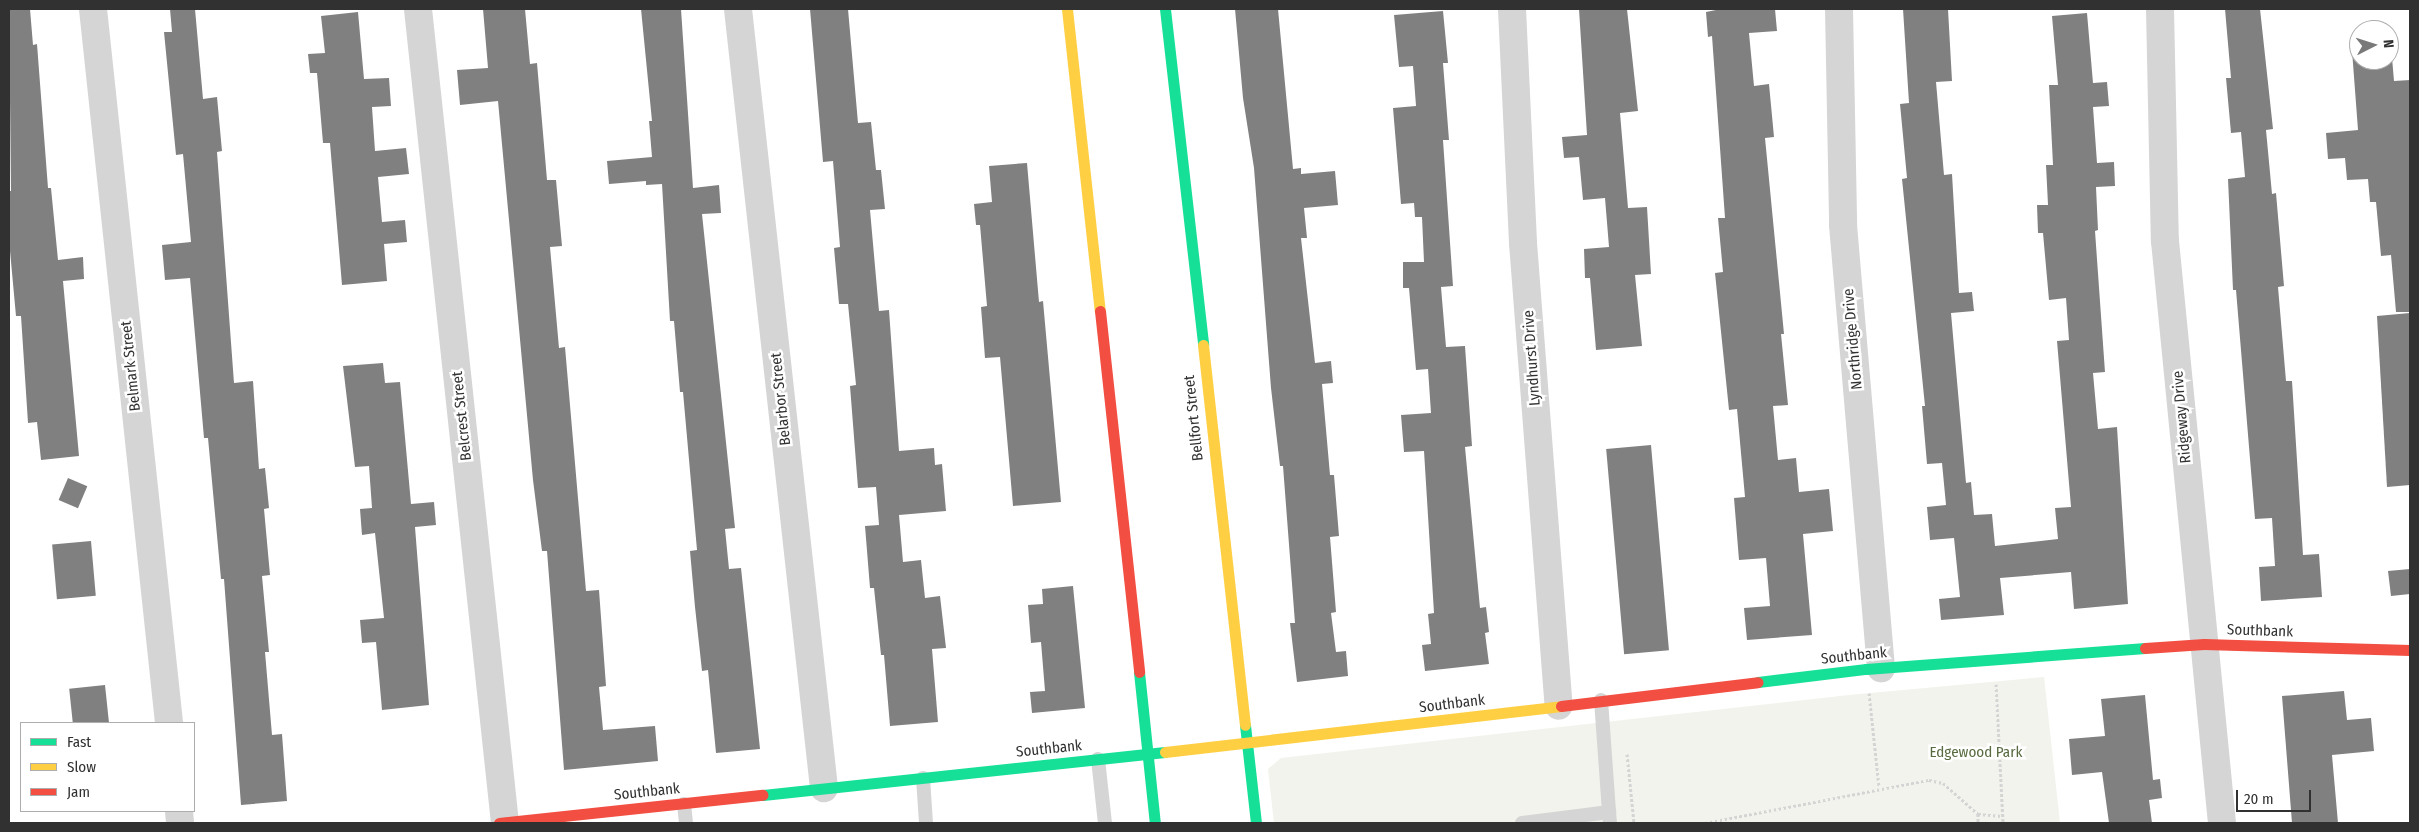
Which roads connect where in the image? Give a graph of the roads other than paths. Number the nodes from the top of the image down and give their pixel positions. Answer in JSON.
{"nodes":[{"id":1,"x":93,"y":9,"type":"edge"},
{"id":2,"x":418,"y":9,"type":"edge"},
{"id":3,"x":738,"y":9,"type":"edge"},
{"id":4,"x":1067,"y":9,"type":"edge"},
{"id":5,"x":1165,"y":9,"type":"edge"},
{"id":6,"x":1512,"y":9,"type":"edge"},
{"id":7,"x":1839,"y":9,"type":"edge"},
{"id":8,"x":2160,"y":9,"type":"edge"},
{"id":9,"x":2204,"y":644,"type":"junction"},
{"id":10,"x":2410,"y":650,"type":"edge"},
{"id":11,"x":1874,"y":668,"type":"junction"},
{"id":12,"x":1601,"y":700,"type":"junction"},
{"id":13,"x":1559,"y":706,"type":"junction"},
{"id":14,"x":169,"y":722,"type":"edge"},
{"id":15,"x":1248,"y":743,"type":"junction"},
{"id":16,"x":1148,"y":754,"type":"junction"},
{"id":17,"x":1098,"y":758,"type":"junction"},
{"id":18,"x":923,"y":778,"type":"junction"},
{"id":19,"x":824,"y":788,"type":"junction"},
{"id":20,"x":684,"y":804,"type":"junction"},
{"id":21,"x":1609,"y":818,"type":"edge"},
{"id":22,"x":503,"y":823,"type":"edge"},
{"id":23,"x":686,"y":823,"type":"edge"},
{"id":24,"x":926,"y":823,"type":"edge"},
{"id":25,"x":1105,"y":823,"type":"edge"},
{"id":26,"x":1155,"y":823,"type":"edge"},
{"id":27,"x":1256,"y":823,"type":"edge"},
{"id":28,"x":1522,"y":823,"type":"edge"},
{"id":29,"x":2222,"y":823,"type":"edge"}],
"edges":[{"from":1,"to":14,"type":"street","name":"Belmark Street"},
{"from":2,"to":22,"type":"street","name":"Belcrest Street"},
{"from":3,"to":19,"type":"street","name":"Belarbor Street"},
{"from":4,"to":16,"type":"street"},
{"from":5,"to":15,"type":"street","name":"Bellfort Street"},
{"from":6,"to":13,"type":"street","name":"Lyndhurst Drive"},
{"from":7,"to":11,"type":"street","name":"Northridge Drive"},
{"from":8,"to":9,"type":"street","name":"Ridgeway Drive"},
{"from":9,"to":10,"type":"street","name":"Southbank"},
{"from":9,"to":11,"type":"street","name":"Southbank"},
{"from":9,"to":29,"type":"street","name":"Ridgeway Drive"},
{"from":11,"to":12,"type":"street","name":"Southbank"},
{"from":12,"to":13,"type":"street","name":"Southbank"},
{"from":12,"to":21,"type":"lane"},
{"from":13,"to":15,"type":"street","name":"Southbank"},
{"from":15,"to":16,"type":"street","name":"Southbank"},
{"from":15,"to":27,"type":"street","name":"Bellfort Street"},
{"from":16,"to":17,"type":"street","name":"Southbank"},
{"from":16,"to":26,"type":"street"},
{"from":17,"to":18,"type":"street","name":"Southbank"},
{"from":17,"to":25,"type":"lane"},
{"from":18,"to":19,"type":"street","name":"Southbank"},
{"from":18,"to":24,"type":"lane"},
{"from":19,"to":20,"type":"street","name":"Southbank"},
{"from":20,"to":22,"type":"street","name":"Southbank"},
{"from":20,"to":23,"type":"lane"},
{"from":21,"to":28,"type":"lane"}]}
